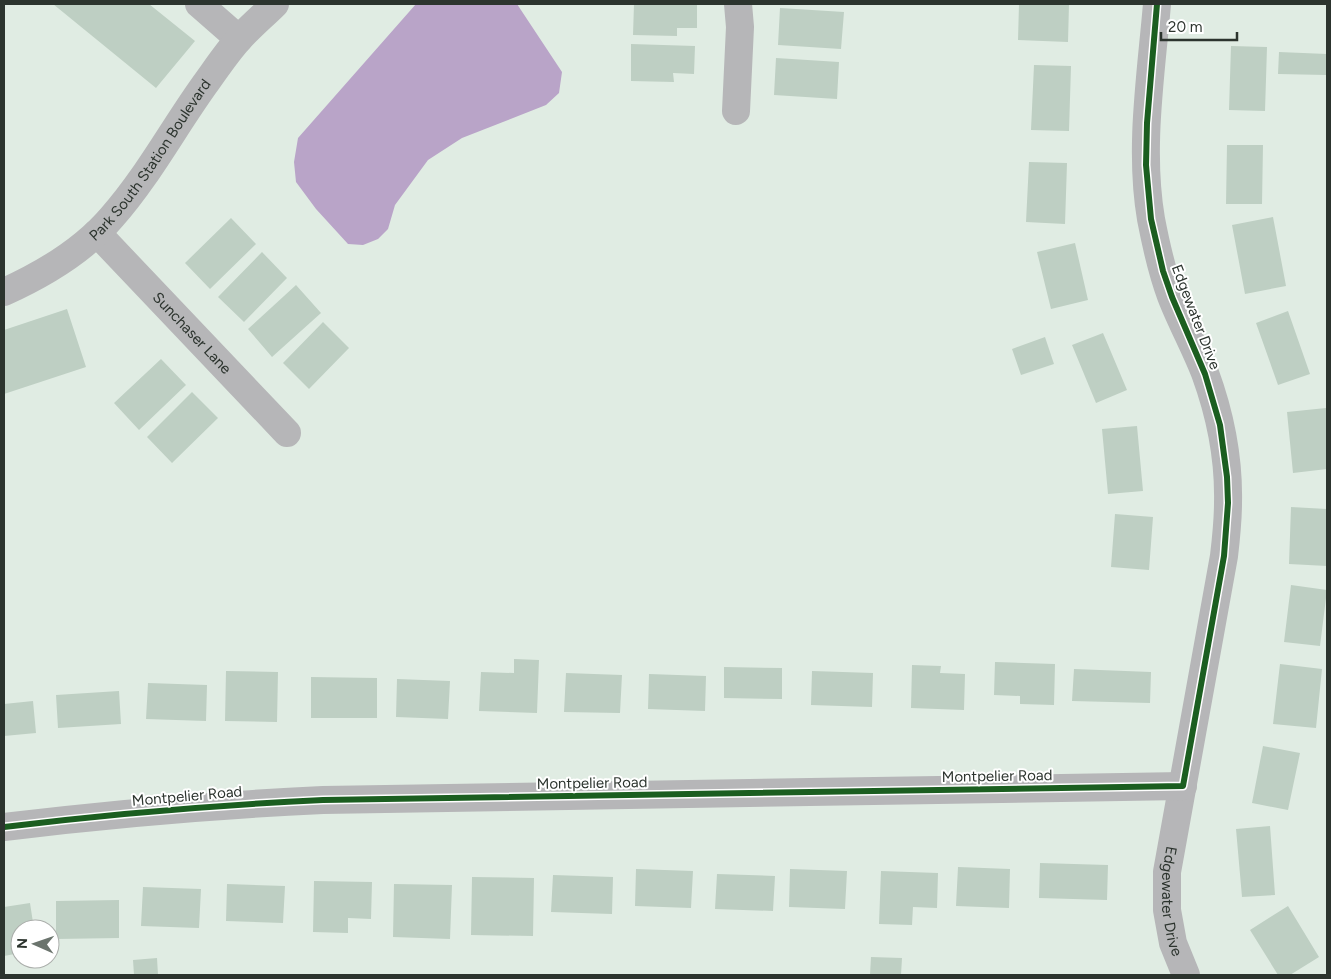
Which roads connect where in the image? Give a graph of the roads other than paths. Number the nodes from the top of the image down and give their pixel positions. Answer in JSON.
{"nodes":[{"id":1,"x":199,"y":4,"type":"edge"},
{"id":2,"x":276,"y":4,"type":"edge"},
{"id":3,"x":738,"y":4,"type":"edge"},
{"id":4,"x":1157,"y":4,"type":"edge"},
{"id":5,"x":239,"y":39,"type":"junction"},
{"id":6,"x":736,"y":111,"type":"dead end"},
{"id":7,"x":97,"y":233,"type":"junction"},
{"id":8,"x":4,"y":292,"type":"edge"},
{"id":9,"x":287,"y":433,"type":"dead end"},
{"id":10,"x":1183,"y":786,"type":"junction"},
{"id":11,"x":4,"y":827,"type":"edge"},
{"id":12,"x":1186,"y":975,"type":"edge"}],
"edges":[{"from":1,"to":5,"type":"street"},
{"from":2,"to":5,"type":"street","name":"Park South Station Boulevard"},
{"from":3,"to":6,"type":"street"},
{"from":4,"to":10,"type":"street","name":"Edgewater Drive"},
{"from":5,"to":7,"type":"street","name":"Park South Station Boulevard"},
{"from":7,"to":8,"type":"street","name":"Park South Station Boulevard"},
{"from":7,"to":9,"type":"street","name":"Sunchaser Lane"},
{"from":10,"to":11,"type":"street","name":"Montpelier Road"},
{"from":10,"to":12,"type":"street","name":"Edgewater Drive"}]}
